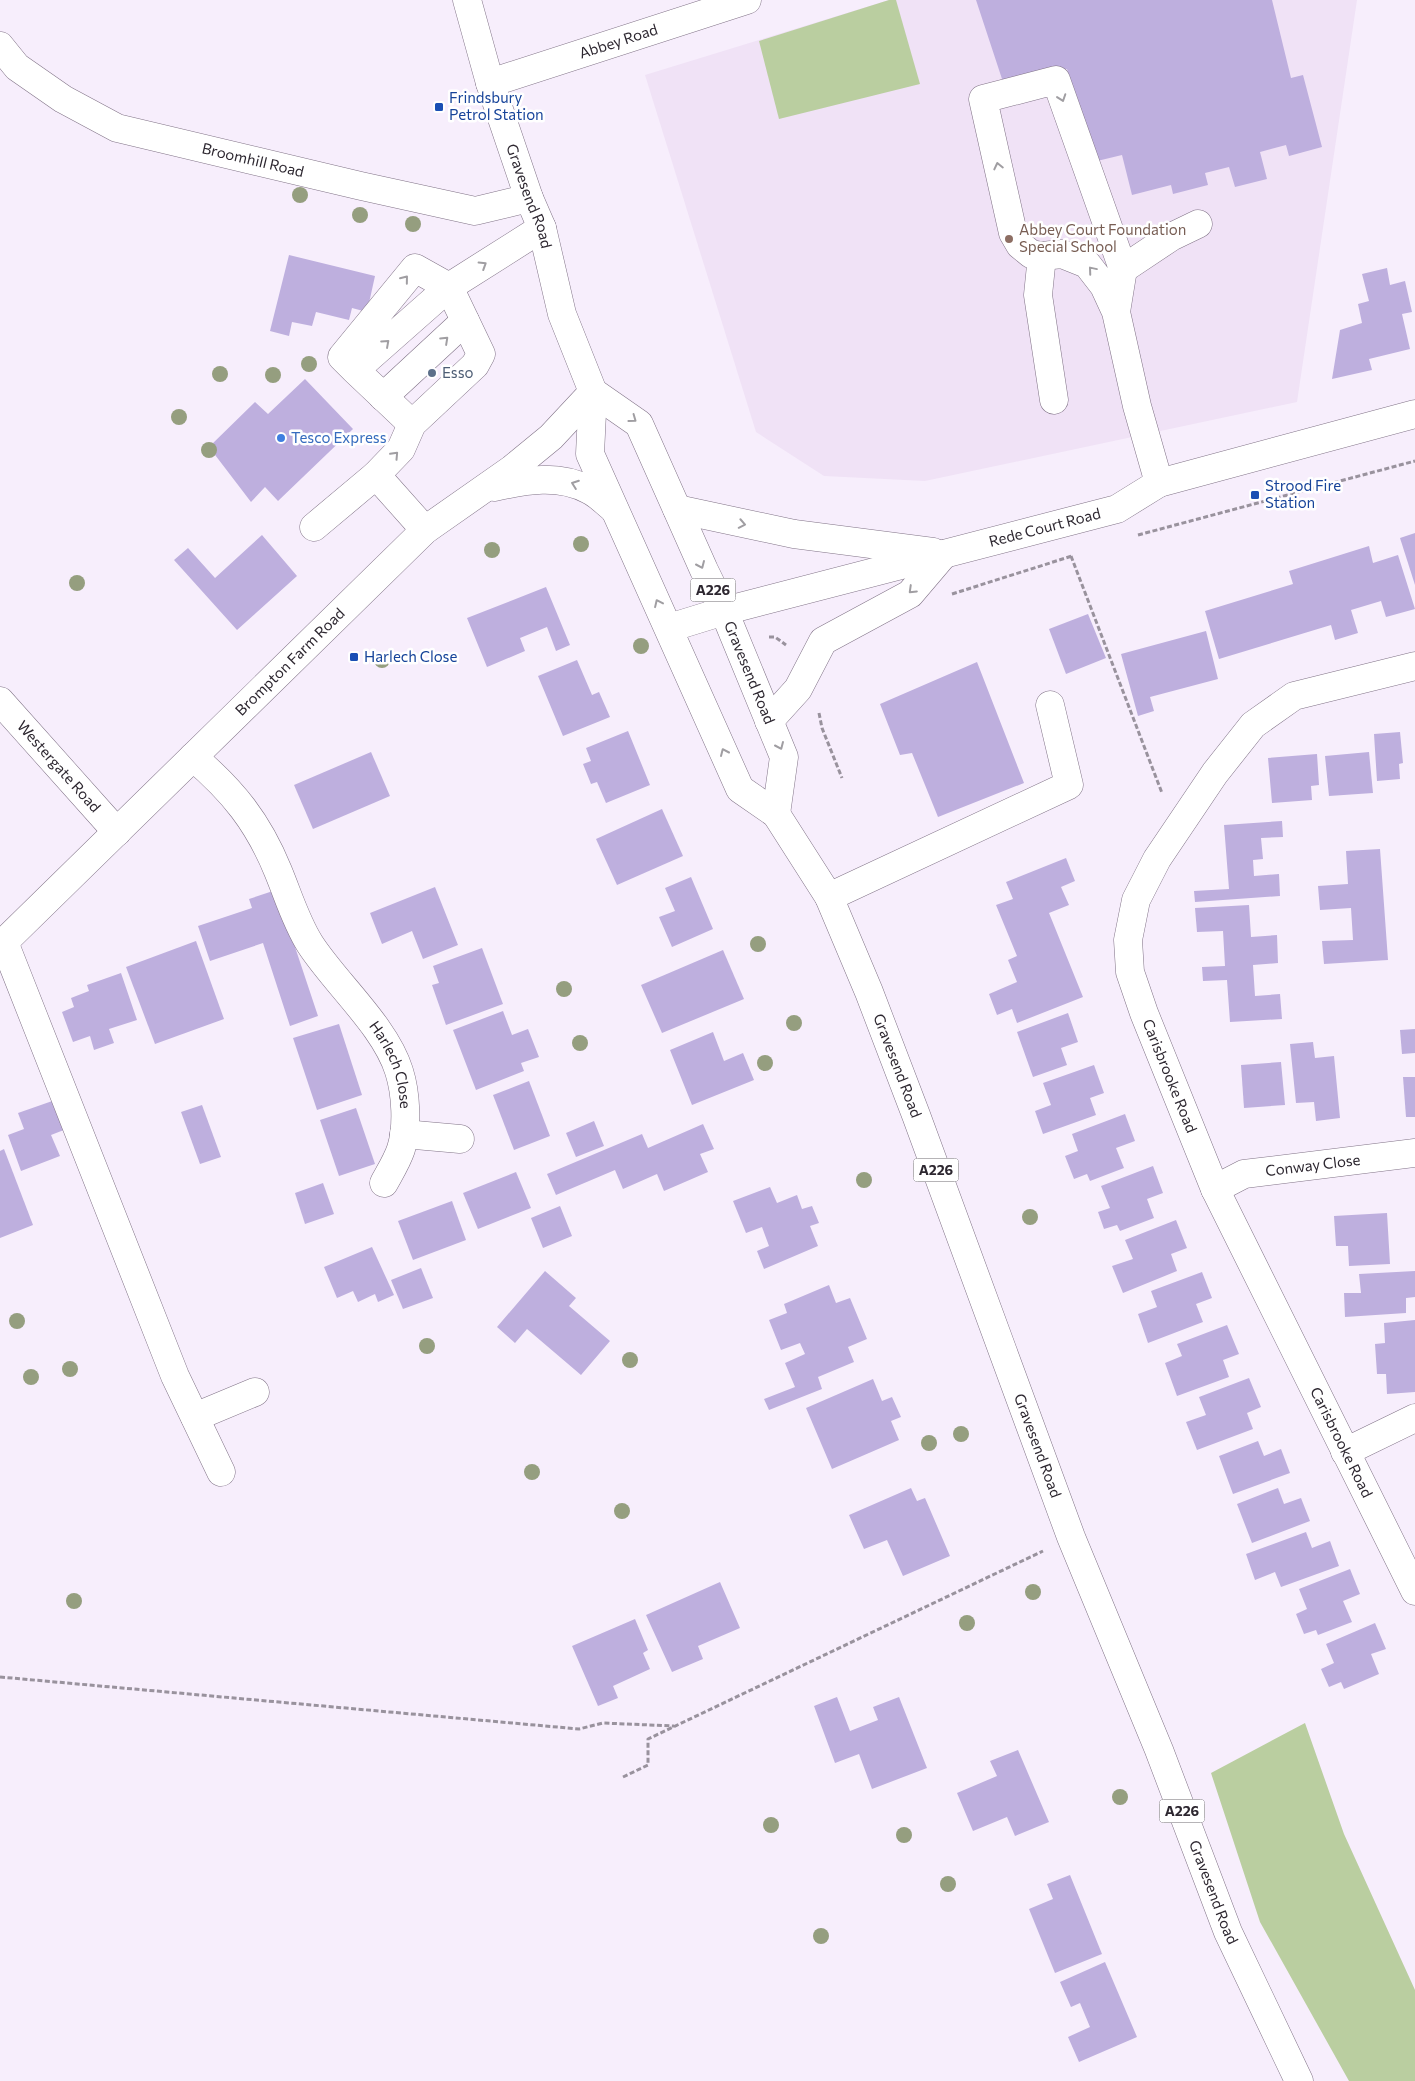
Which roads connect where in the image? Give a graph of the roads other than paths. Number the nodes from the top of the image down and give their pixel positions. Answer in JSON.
{"nodes":[{"id":1,"x":468,"y":0,"type":"edge"},
{"id":2,"x":747,"y":0,"type":"edge"},
{"id":3,"x":0,"y":46,"type":"edge"},
{"id":4,"x":490,"y":83,"type":"junction"},
{"id":5,"x":529,"y":198,"type":"junction"},
{"id":6,"x":1198,"y":224,"type":"dead end"},
{"id":7,"x":542,"y":228,"type":"junction"},
{"id":8,"x":1042,"y":256,"type":"junction"},
{"id":9,"x":1122,"y":270,"type":"junction"},
{"id":10,"x":449,"y":287,"type":"junction"},
{"id":11,"x":1116,"y":312,"type":"junction"},
{"id":12,"x":465,"y":321,"type":"junction"},
{"id":13,"x":355,"y":370,"type":"junction"},
{"id":14,"x":593,"y":392,"type":"junction"},
{"id":15,"x":383,"y":397,"type":"junction"},
{"id":16,"x":1054,"y":400,"type":"dead end"},
{"id":17,"x":1415,"y":414,"type":"edge"},
{"id":18,"x":412,"y":424,"type":"junction"},
{"id":19,"x":376,"y":475,"type":"junction"},
{"id":20,"x":1159,"y":483,"type":"junction"},
{"id":21,"x":488,"y":488,"type":"junction"},
{"id":22,"x":677,"y":509,"type":"junction"},
{"id":23,"x":615,"y":510,"type":"junction"},
{"id":24,"x":314,"y":527,"type":"dead end"},
{"id":25,"x":425,"y":530,"type":"junction"},
{"id":26,"x":944,"y":554,"type":"junction"},
{"id":27,"x":724,"y":611,"type":"junction"},
{"id":28,"x":669,"y":628,"type":"junction"},
{"id":29,"x":1415,"y":666,"type":"edge"},
{"id":30,"x":0,"y":700,"type":"edge"},
{"id":31,"x":1050,"y":705,"type":"dead end"},
{"id":32,"x":769,"y":722,"type":"junction"},
{"id":33,"x":193,"y":757,"type":"junction"},
{"id":34,"x":776,"y":814,"type":"junction"},
{"id":35,"x":117,"y":832,"type":"junction"},
{"id":36,"x":829,"y":897,"type":"junction"},
{"id":37,"x":2,"y":944,"type":"edge"},
{"id":38,"x":404,"y":1134,"type":"junction"},
{"id":39,"x":460,"y":1139,"type":"dead end"},
{"id":40,"x":1415,"y":1153,"type":"edge"},
{"id":41,"x":384,"y":1183,"type":"dead end"},
{"id":42,"x":1215,"y":1189,"type":"junction"},
{"id":43,"x":255,"y":1392,"type":"dead end"},
{"id":44,"x":195,"y":1417,"type":"junction"},
{"id":45,"x":1415,"y":1418,"type":"edge"},
{"id":46,"x":1345,"y":1452,"type":"junction"},
{"id":47,"x":221,"y":1472,"type":"dead end"},
{"id":48,"x":1415,"y":1591,"type":"edge"},
{"id":49,"x":1299,"y":2081,"type":"edge"}],
"edges":[{"from":1,"to":4,"type":"main road","name":"Gravesend Road","number":"A226"},
{"from":2,"to":4,"type":"main road","name":"Abbey Road"},
{"from":3,"to":5,"type":"main road","name":"Broomhill Road"},
{"from":4,"to":5,"type":"main road","name":"Gravesend Road","number":"A226"},
{"from":5,"to":7,"type":"main road","name":"Gravesend Road","number":"A226"},
{"from":6,"to":9,"type":"main road"},
{"from":10,"to":7,"type":"main road","one_way":true},
{"from":7,"to":14,"type":"main road","name":"Gravesend Road","number":"A226"},
{"from":8,"to":9,"type":"main road","one_way":true},
{"from":11,"to":8,"type":"main road","one_way":true},
{"from":8,"to":16,"type":"main road"},
{"from":9,"to":11,"type":"main road"},
{"from":10,"to":12,"type":"main road"},
{"from":13,"to":10,"type":"main road","one_way":true},
{"from":13,"to":10,"type":"main road","one_way":true},
{"from":11,"to":20,"type":"main road"},
{"from":15,"to":12,"type":"main road","one_way":true},
{"from":12,"to":18,"type":"main road"},
{"from":13,"to":15,"type":"main road"},
{"from":14,"to":21,"type":"main road","name":"Brompton Farm Road"},
{"from":14,"to":22,"type":"main road","name":"Gravesend Road","number":"A226","one_way":true},
{"from":14,"to":23,"type":"main road","name":"Gravesend Road","number":"A226"},
{"from":15,"to":18,"type":"main road"},
{"from":17,"to":20,"type":"main road","name":"Rede Court Road"},
{"from":19,"to":18,"type":"main road","one_way":true},
{"from":19,"to":24,"type":"main road"},
{"from":19,"to":25,"type":"main road"},
{"from":20,"to":26,"type":"main road","name":"Rede Court Road"},
{"from":23,"to":21,"type":"main road","one_way":true},
{"from":21,"to":25,"type":"main road","name":"Brompton Farm Road"},
{"from":22,"to":26,"type":"main road","one_way":true},
{"from":22,"to":27,"type":"main road","name":"Gravesend Road","number":"A226","one_way":true},
{"from":28,"to":23,"type":"main road","name":"Gravesend Road","number":"A226","one_way":true},
{"from":25,"to":33,"type":"main road","name":"Brompton Farm Road"},
{"from":26,"to":27,"type":"main road","name":"Rede Court Road"},
{"from":26,"to":32,"type":"main road","one_way":true},
{"from":27,"to":28,"type":"main road","name":"Rede Court Road"},
{"from":27,"to":32,"type":"main road","name":"Gravesend Road","number":"A226"},
{"from":34,"to":28,"type":"main road","name":"Gravesend Road","number":"A226","one_way":true},
{"from":29,"to":42,"type":"main road","name":"Carisbrooke Road"},
{"from":30,"to":35,"type":"main road","name":"Westergate Road"},
{"from":31,"to":36,"type":"main road"},
{"from":32,"to":34,"type":"main road","name":"Gravesend Road","number":"A226","one_way":true},
{"from":33,"to":35,"type":"main road","name":"Brompton Farm Road"},
{"from":33,"to":38,"type":"main road","name":"Harlech Close"},
{"from":34,"to":36,"type":"main road","name":"Gravesend Road","number":"A226"},
{"from":35,"to":37,"type":"main road","name":"Brompton Farm Road"},
{"from":36,"to":49,"type":"main road","name":"Gravesend Road","number":"A226"},
{"from":37,"to":44,"type":"main road"},
{"from":38,"to":39,"type":"main road","name":"Harlech Close"},
{"from":38,"to":41,"type":"main road","name":"Harlech Close"},
{"from":40,"to":42,"type":"main road","name":"Conway Close"},
{"from":42,"to":46,"type":"main road","name":"Carisbrooke Road"},
{"from":43,"to":44,"type":"main road"},
{"from":44,"to":47,"type":"main road"},
{"from":45,"to":46,"type":"main road"},
{"from":46,"to":48,"type":"main road","name":"Carisbrooke Road"}]}
